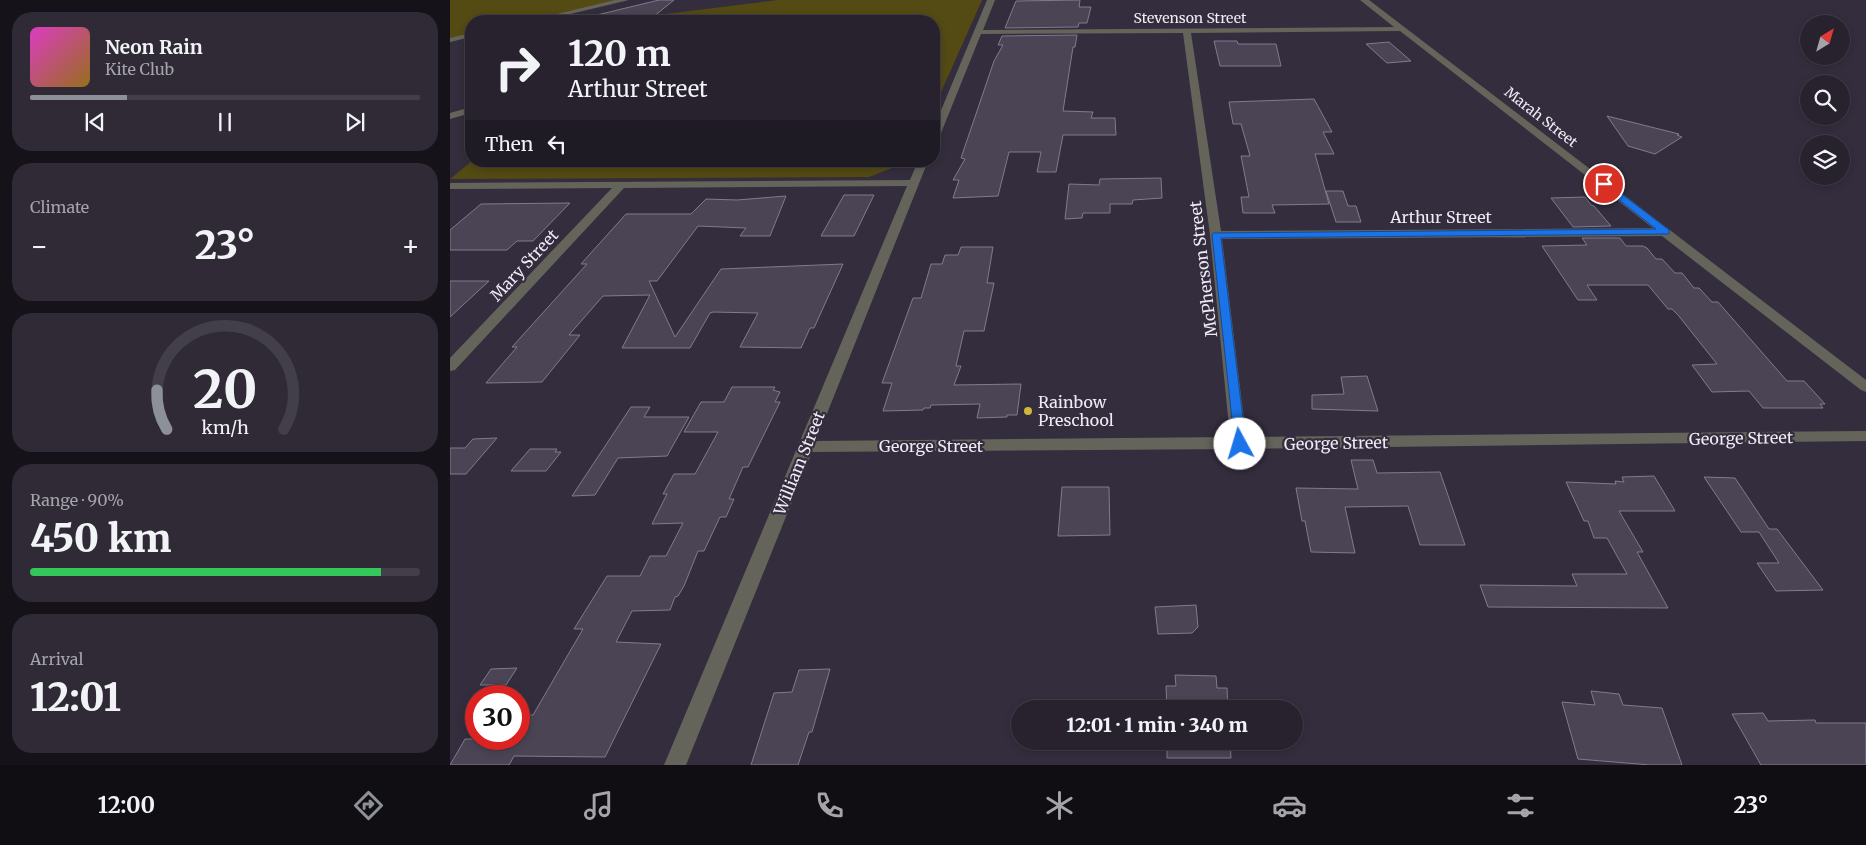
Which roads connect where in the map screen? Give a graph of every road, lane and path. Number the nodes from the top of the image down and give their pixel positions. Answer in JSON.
{"nodes":[{"id":1,"x":625,"y":0,"type":"edge"},
{"id":2,"x":991,"y":0,"type":"edge"},
{"id":3,"x":1364,"y":0,"type":"edge"},
{"id":4,"x":559,"y":15,"type":"edge"},
{"id":5,"x":1402,"y":29,"type":"junction"},
{"id":6,"x":1187,"y":31,"type":"junction"},
{"id":7,"x":978,"y":32,"type":"junction"},
{"id":8,"x":465,"y":36,"type":"edge"},
{"id":9,"x":450,"y":40,"type":"edge"},
{"id":10,"x":465,"y":112,"type":"edge"},
{"id":11,"x":450,"y":116,"type":"edge"},
{"id":12,"x":940,"y":124,"type":"edge"},
{"id":13,"x":920,"y":167,"type":"edge"},
{"id":14,"x":913,"y":183,"type":"junction"},
{"id":15,"x":621,"y":185,"type":"junction"},
{"id":16,"x":450,"y":186,"type":"edge"},
{"id":17,"x":1666,"y":232,"type":"junction"},
{"id":18,"x":1216,"y":235,"type":"junction"},
{"id":19,"x":450,"y":367,"type":"edge"},
{"id":20,"x":1866,"y":387,"type":"edge"},
{"id":21,"x":1866,"y":436,"type":"edge"},
{"id":22,"x":1240,"y":444,"type":"junction"},
{"id":23,"x":806,"y":447,"type":"junction"},
{"id":24,"x":675,"y":765,"type":"edge"}],
"edges":[{"from":1,"to":4,"type":"street"},
{"from":2,"to":7,"type":"street"},
{"from":3,"to":5,"type":"street","name":"Marah Street"},
{"from":5,"to":6,"type":"street","name":"Stevenson Street"},
{"from":5,"to":17,"type":"street","name":"Marah Street"},
{"from":6,"to":7,"type":"street","name":"Stevenson Street"},
{"from":6,"to":18,"type":"street","name":"McPherson Street"},
{"from":7,"to":12,"type":"street"},
{"from":8,"to":9,"type":"street"},
{"from":10,"to":11,"type":"street"},
{"from":13,"to":14,"type":"street","name":"William Street"},
{"from":14,"to":15,"type":"street"},
{"from":14,"to":23,"type":"street","name":"William Street"},
{"from":15,"to":16,"type":"street"},
{"from":15,"to":19,"type":"street","name":"Mary Street"},
{"from":17,"to":18,"type":"street","name":"Arthur Street"},
{"from":17,"to":20,"type":"street","name":"Marah Street"},
{"from":18,"to":22,"type":"street","name":"McPherson Street"},
{"from":21,"to":22,"type":"street","name":"George Street"},
{"from":22,"to":23,"type":"street","name":"George Street"},
{"from":23,"to":24,"type":"street","name":"William Street"}]}
